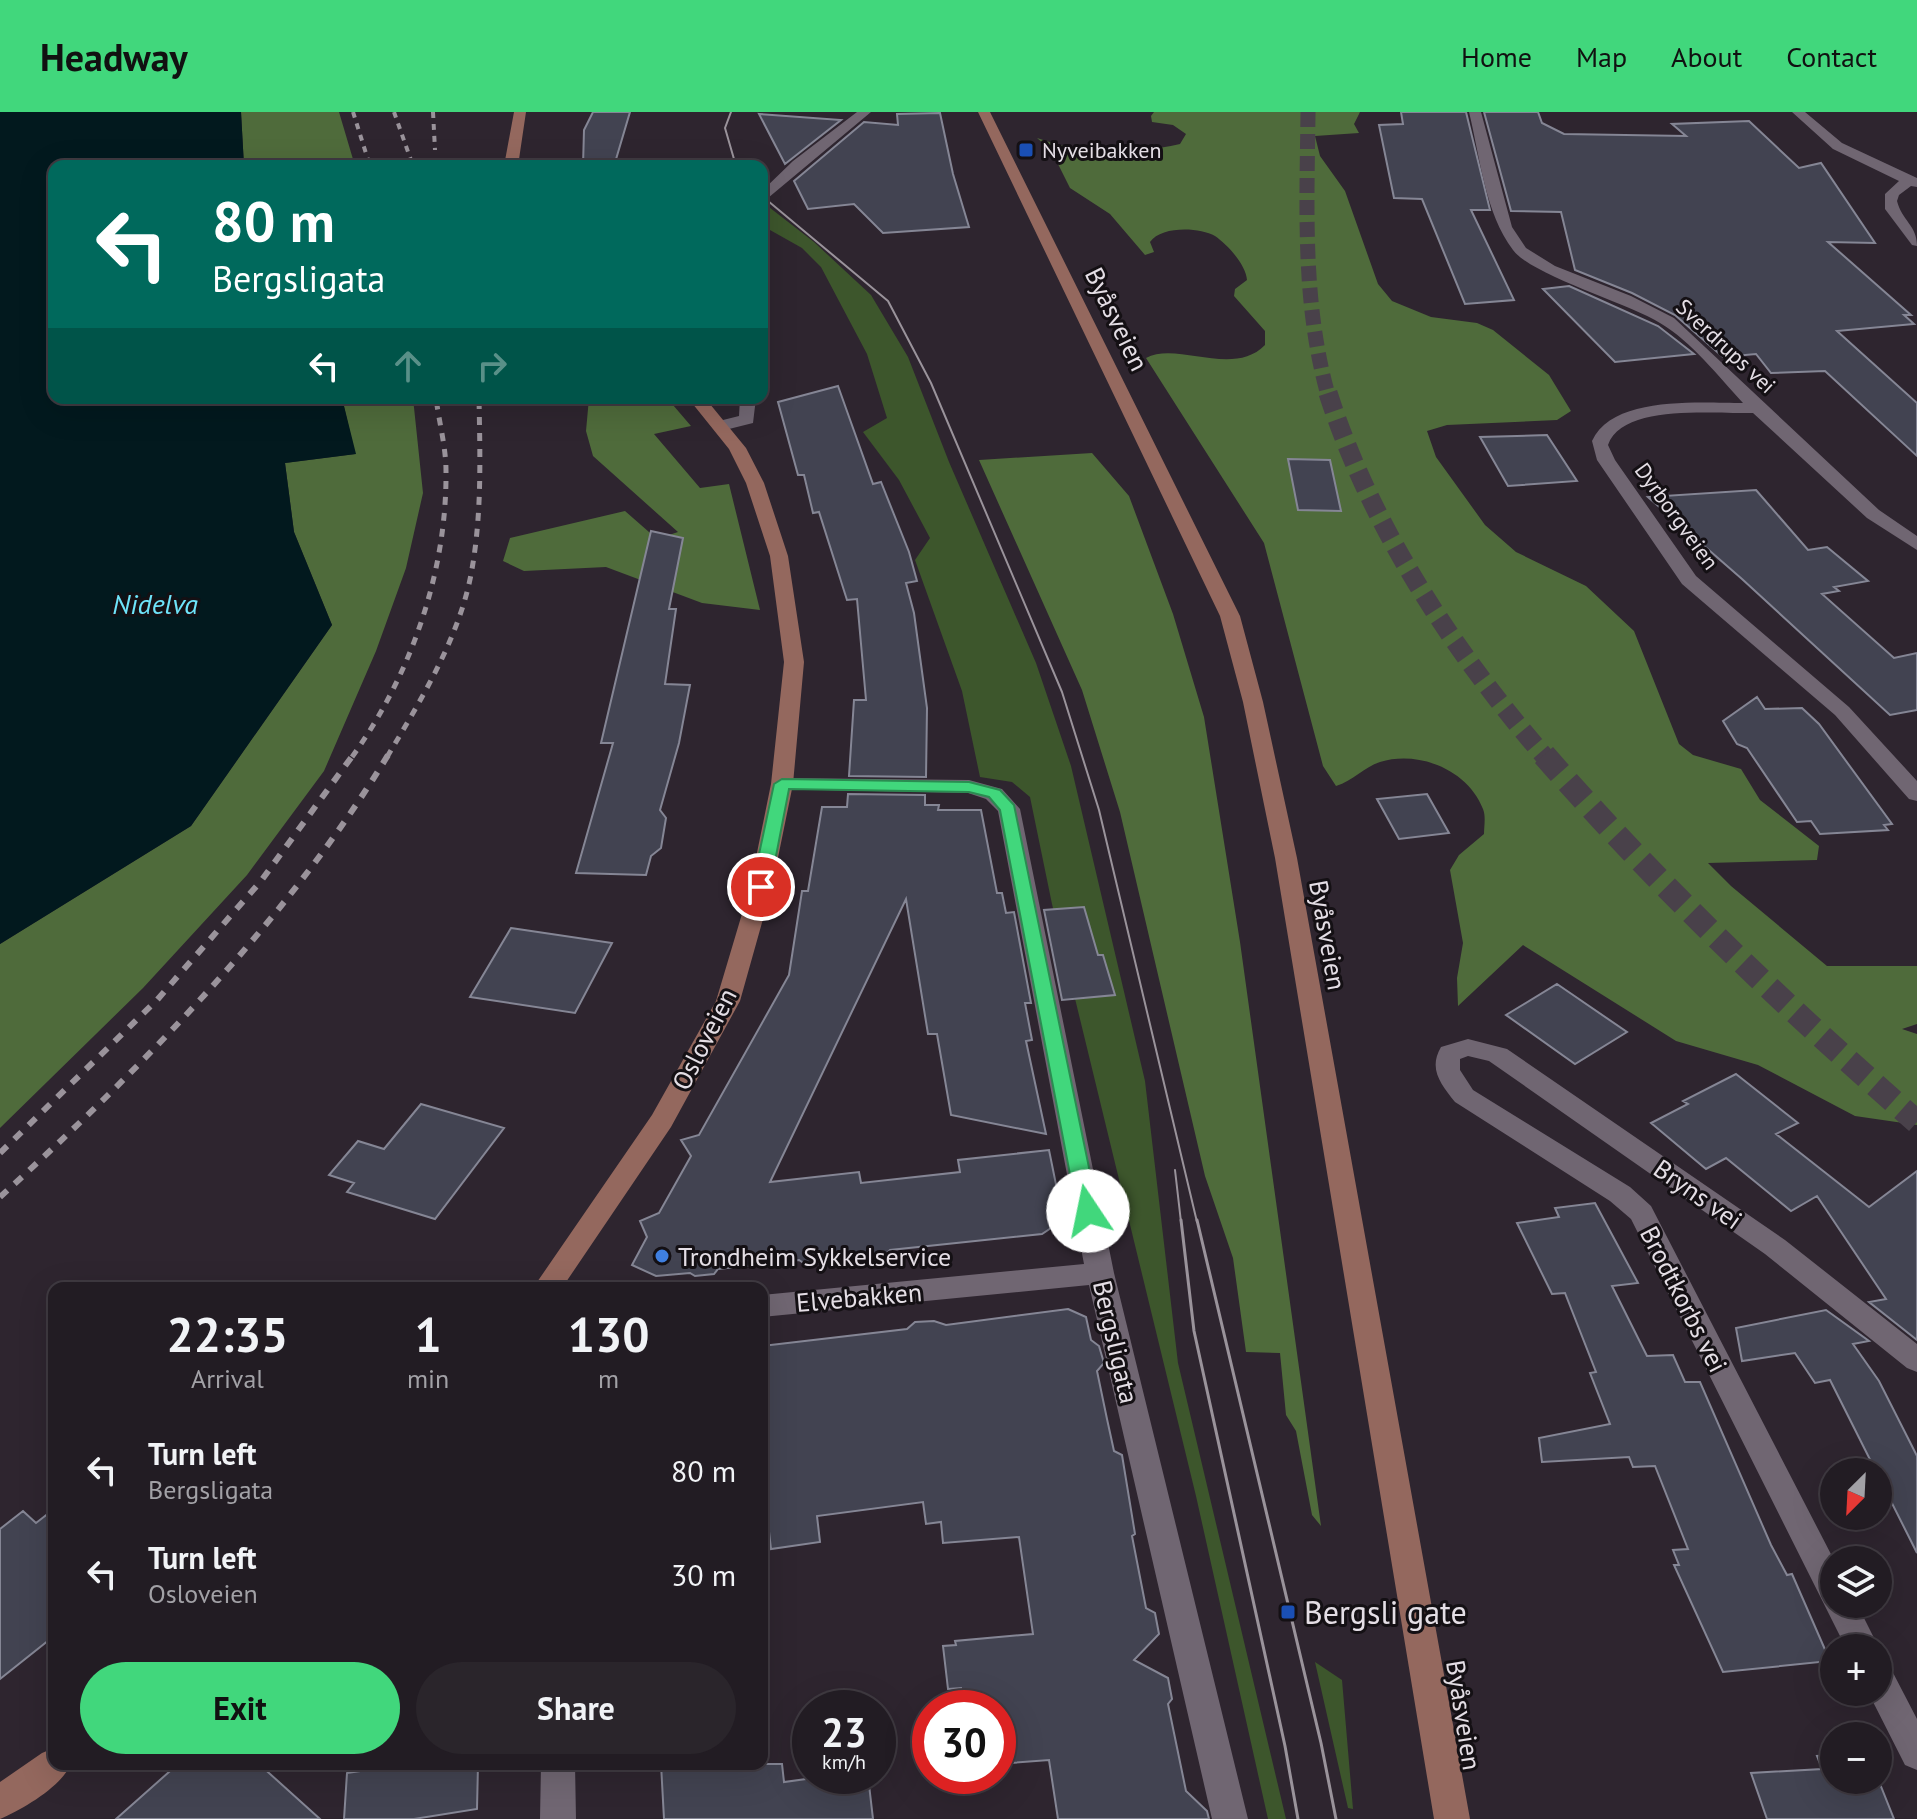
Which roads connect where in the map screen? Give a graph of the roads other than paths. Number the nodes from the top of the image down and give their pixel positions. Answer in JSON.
{"nodes":[{"id":1,"x":520,"y":112,"type":"edge"},
{"id":2,"x":865,"y":112,"type":"edge"},
{"id":3,"x":984,"y":112,"type":"edge"},
{"id":4,"x":1475,"y":112,"type":"edge"},
{"id":5,"x":1798,"y":112,"type":"edge"},
{"id":6,"x":512,"y":160,"type":"edge"},
{"id":7,"x":1914,"y":182,"type":"edge"},
{"id":8,"x":768,"y":193,"type":"edge"},
{"id":9,"x":1917,"y":242,"type":"edge"},
{"id":10,"x":701,"y":404,"type":"edge"},
{"id":11,"x":748,"y":404,"type":"edge"},
{"id":12,"x":1757,"y":408,"type":"junction"},
{"id":13,"x":721,"y":426,"type":"junction"},
{"id":14,"x":1917,"y":544,"type":"edge"},
{"id":15,"x":782,"y":784,"type":"junction"},
{"id":16,"x":1917,"y":794,"type":"edge"},
{"id":17,"x":1467,"y":1045,"type":"joint"},
{"id":18,"x":1100,"y":1273,"type":"junction"},
{"id":19,"x":551,"y":1282,"type":"edge"},
{"id":20,"x":768,"y":1305,"type":"edge"},
{"id":21,"x":1917,"y":1360,"type":"edge"},
{"id":22,"x":1820,"y":1565,"type":"edge"},
{"id":23,"x":1892,"y":1705,"type":"edge"},
{"id":24,"x":1917,"y":1754,"type":"edge"},
{"id":25,"x":48,"y":1768,"type":"edge"},
{"id":26,"x":558,"y":1770,"type":"edge"},
{"id":27,"x":0,"y":1802,"type":"edge"},
{"id":28,"x":558,"y":1819,"type":"edge"},
{"id":29,"x":1230,"y":1819,"type":"edge"},
{"id":30,"x":1452,"y":1819,"type":"edge"}],
"edges":[{"from":1,"to":6,"type":"main road"},
{"from":2,"to":8,"type":"street"},
{"from":3,"to":30,"type":"main road","name":"Byåsveien"},
{"from":4,"to":12,"type":"street","name":"Sverdrups vei"},
{"from":5,"to":7,"type":"street"},
{"from":7,"to":9,"type":"street"},
{"from":10,"to":13,"type":"main road","name":"Osloveien"},
{"from":11,"to":13,"type":"street"},
{"from":12,"to":14,"type":"street","name":"Sverdrups vei"},
{"from":12,"to":16,"type":"street","name":"Dyrborgveien"},
{"from":13,"to":15,"type":"main road","name":"Osloveien"},
{"from":15,"to":18,"type":"street","name":"Bergsligata"},
{"from":15,"to":19,"type":"main road","name":"Osloveien"},
{"from":17,"to":21,"type":"street","name":"Bryns vei"},
{"from":17,"to":22,"type":"street","name":"Brodtkorbs vei"},
{"from":18,"to":20,"type":"street","name":"Elvebakken"},
{"from":18,"to":29,"type":"street","name":"Bergsligata"},
{"from":23,"to":24,"type":"street"},
{"from":25,"to":27,"type":"main road"},
{"from":26,"to":28,"type":"street"}]}
